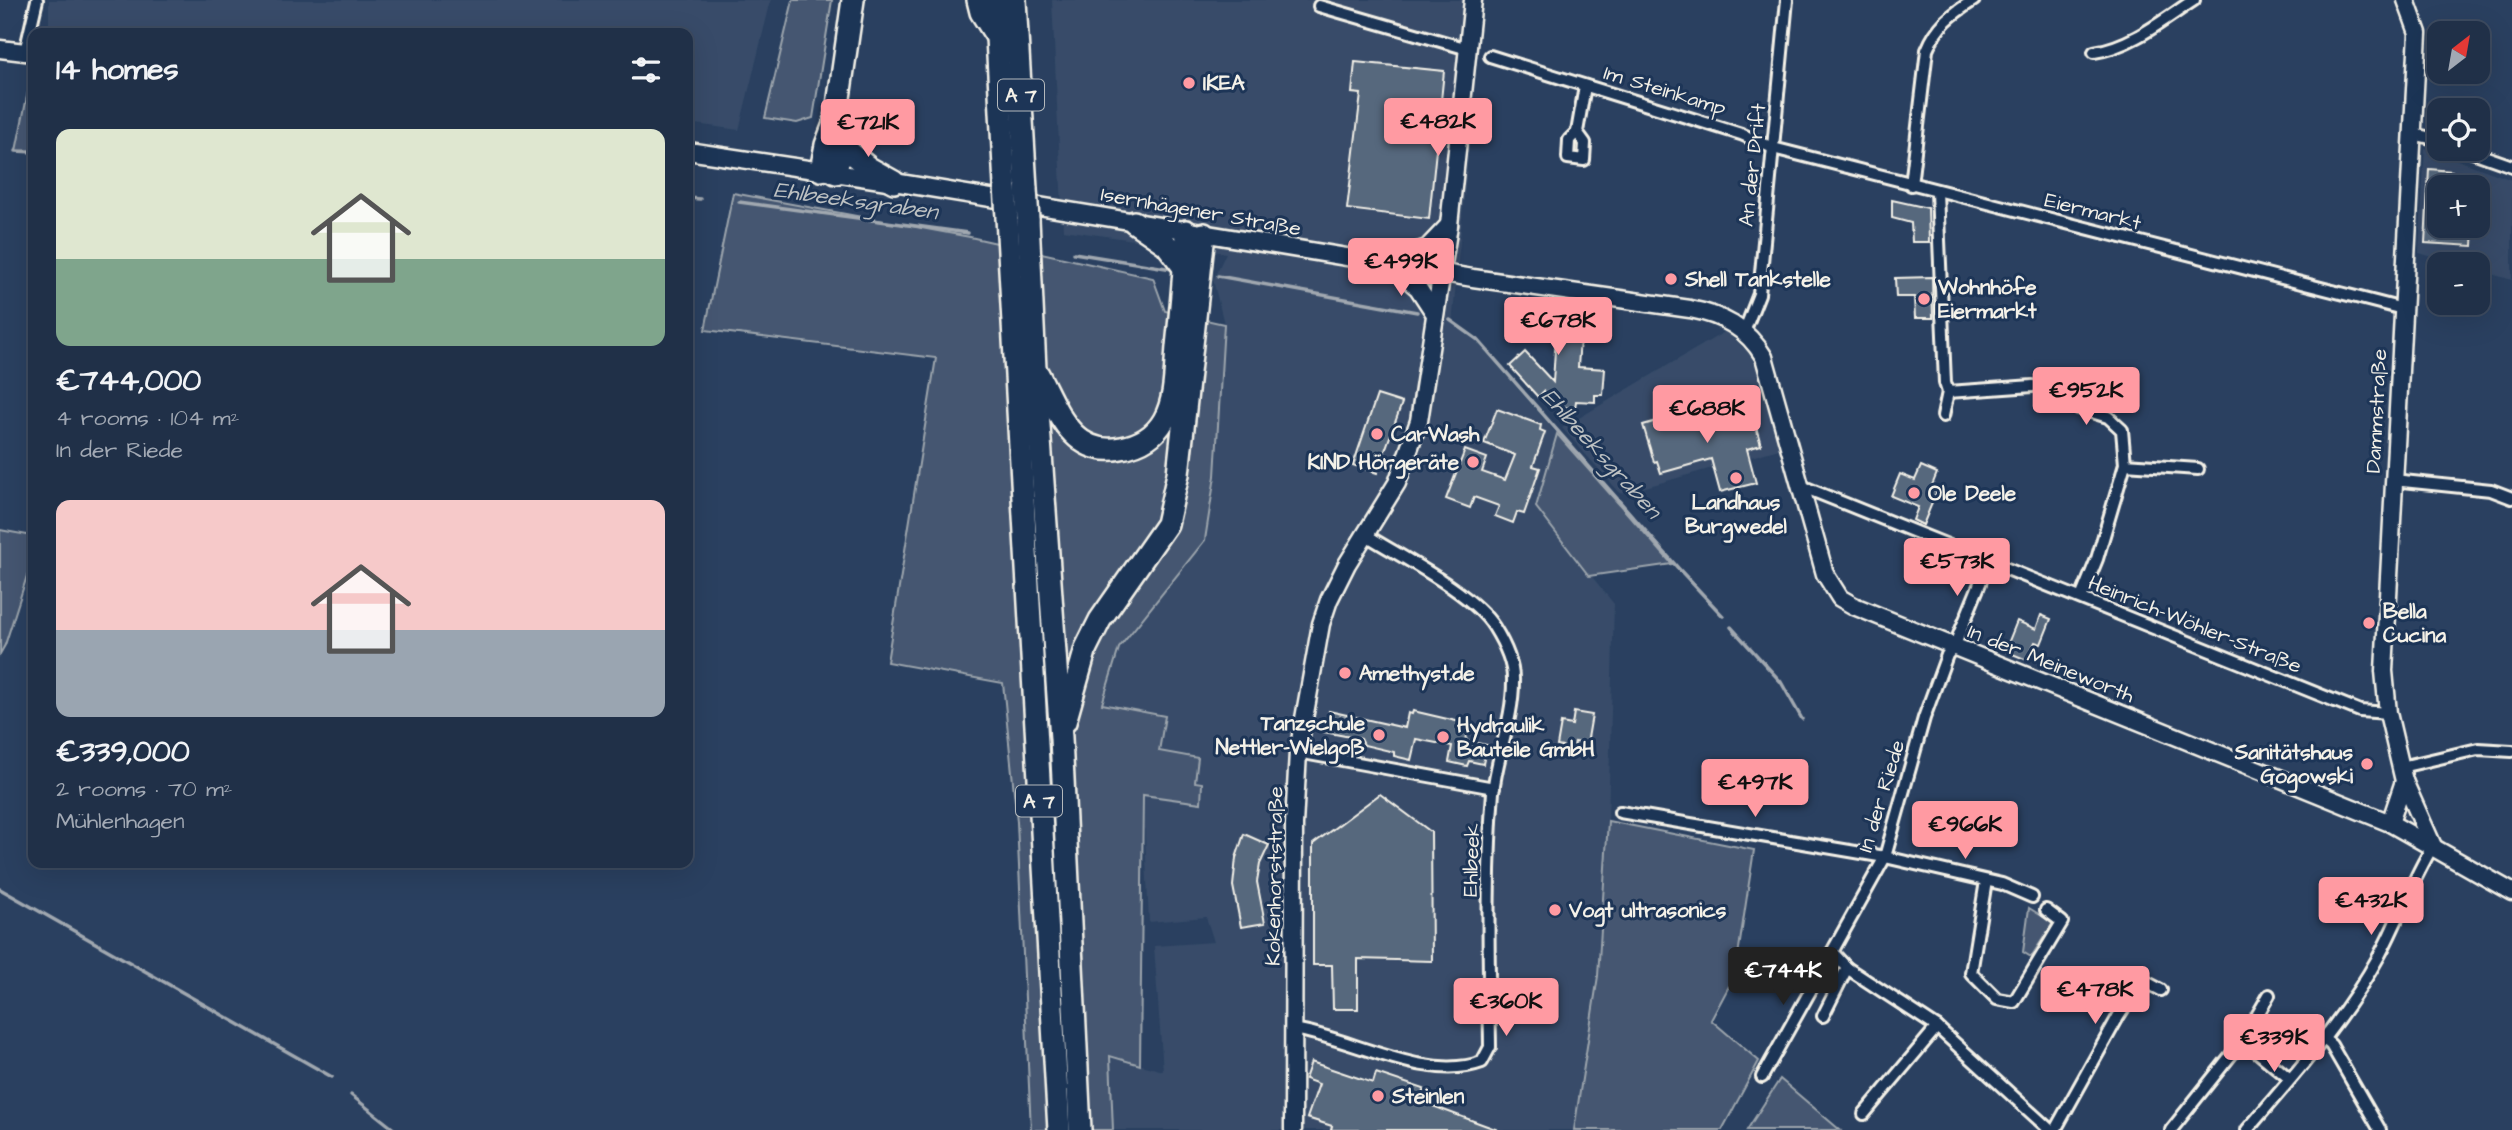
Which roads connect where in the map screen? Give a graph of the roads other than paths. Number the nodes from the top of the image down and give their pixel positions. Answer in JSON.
{"nodes":[{"id":1,"x":37,"y":0,"type":"edge"},
{"id":2,"x":853,"y":0,"type":"edge"},
{"id":3,"x":978,"y":0,"type":"edge"},
{"id":4,"x":995,"y":0,"type":"edge"},
{"id":5,"x":1016,"y":0,"type":"edge"},
{"id":6,"x":1473,"y":0,"type":"edge"},
{"id":7,"x":1787,"y":0,"type":"edge"},
{"id":8,"x":1974,"y":0,"type":"edge"},
{"id":9,"x":2194,"y":0,"type":"edge"},
{"id":10,"x":2406,"y":0,"type":"edge"},
{"id":11,"x":1319,"y":6,"type":"dead end"},
{"id":12,"x":33,"y":28,"type":"edge"},
{"id":13,"x":996,"y":36,"type":"junction"},
{"id":14,"x":1468,"y":49,"type":"junction"},
{"id":15,"x":0,"y":50,"type":"edge"},
{"id":16,"x":2094,"y":52,"type":"dead end"},
{"id":17,"x":28,"y":53,"type":"edge"},
{"id":18,"x":1490,"y":56,"type":"dead end"},
{"id":19,"x":1585,"y":86,"type":"junction"},
{"id":20,"x":836,"y":118,"type":"junction"},
{"id":21,"x":1577,"y":132,"type":"dead end"},
{"id":22,"x":2413,"y":134,"type":"junction"},
{"id":23,"x":2427,"y":137,"type":"edge"},
{"id":24,"x":841,"y":145,"type":"junction"},
{"id":25,"x":1773,"y":148,"type":"junction"},
{"id":26,"x":693,"y":152,"type":"edge"},
{"id":27,"x":2490,"y":158,"type":"edge"},
{"id":28,"x":2512,"y":166,"type":"edge"},
{"id":29,"x":828,"y":172,"type":"junction"},
{"id":30,"x":894,"y":182,"type":"junction"},
{"id":31,"x":1911,"y":185,"type":"junction"},
{"id":32,"x":1016,"y":188,"type":"junction"},
{"id":33,"x":1937,"y":192,"type":"junction"},
{"id":34,"x":1017,"y":218,"type":"junction"},
{"id":35,"x":1134,"y":222,"type":"junction"},
{"id":36,"x":1449,"y":225,"type":"junction"},
{"id":37,"x":1195,"y":232,"type":"junction"},
{"id":38,"x":1385,"y":263,"type":"junction"},
{"id":39,"x":1185,"y":270,"type":"junction"},
{"id":40,"x":1441,"y":272,"type":"junction"},
{"id":41,"x":2403,"y":309,"type":"junction"},
{"id":42,"x":1435,"y":314,"type":"junction"},
{"id":43,"x":1744,"y":332,"type":"junction"},
{"id":44,"x":1035,"y":369,"type":"junction"},
{"id":45,"x":2033,"y":386,"type":"dead end"},
{"id":46,"x":1948,"y":392,"type":"junction"},
{"id":47,"x":2063,"y":403,"type":"dead end"},
{"id":48,"x":1943,"y":416,"type":"dead end"},
{"id":49,"x":2125,"y":464,"type":"junction"},
{"id":50,"x":2198,"y":469,"type":"dead end"},
{"id":51,"x":2393,"y":481,"type":"junction"},
{"id":52,"x":1801,"y":486,"type":"junction"},
{"id":53,"x":2512,"y":498,"type":"edge"},
{"id":54,"x":1366,"y":535,"type":"junction"},
{"id":55,"x":1989,"y":561,"type":"junction"},
{"id":56,"x":2081,"y":598,"type":"junction"},
{"id":57,"x":1954,"y":647,"type":"junction"},
{"id":58,"x":2388,"y":713,"type":"junction"},
{"id":59,"x":1060,"y":738,"type":"junction"},
{"id":60,"x":2512,"y":751,"type":"edge"},
{"id":61,"x":1298,"y":752,"type":"junction"},
{"id":62,"x":2403,"y":774,"type":"junction"},
{"id":63,"x":1494,"y":788,"type":"junction"},
{"id":64,"x":1620,"y":812,"type":"dead end"},
{"id":65,"x":2390,"y":823,"type":"junction"},
{"id":66,"x":2433,"y":846,"type":"junction"},
{"id":67,"x":1885,"y":857,"type":"junction"},
{"id":68,"x":1986,"y":881,"type":"junction"},
{"id":69,"x":2512,"y":891,"type":"edge"},
{"id":70,"x":2032,"y":897,"type":"dead end"},
{"id":71,"x":2046,"y":910,"type":"dead end"},
{"id":72,"x":1832,"y":952,"type":"junction"},
{"id":73,"x":1847,"y":968,"type":"junction"},
{"id":74,"x":2161,"y":990,"type":"dead end"},
{"id":75,"x":2269,"y":996,"type":"dead end"},
{"id":76,"x":1823,"y":1016,"type":"dead end"},
{"id":77,"x":1937,"y":1027,"type":"junction"},
{"id":78,"x":1293,"y":1030,"type":"junction"},
{"id":79,"x":2325,"y":1039,"type":"junction"},
{"id":80,"x":2243,"y":1040,"type":"junction"},
{"id":81,"x":1762,"y":1077,"type":"dead end"},
{"id":82,"x":2290,"y":1079,"type":"junction"},
{"id":83,"x":1864,"y":1114,"type":"dead end"},
{"id":84,"x":1059,"y":1130,"type":"edge"},
{"id":85,"x":1080,"y":1130,"type":"edge"},
{"id":86,"x":1293,"y":1130,"type":"edge"},
{"id":87,"x":2052,"y":1130,"type":"edge"},
{"id":88,"x":2171,"y":1130,"type":"edge"},
{"id":89,"x":2247,"y":1130,"type":"edge"},
{"id":90,"x":2380,"y":1130,"type":"edge"}],
"edges":[{"from":1,"to":12,"type":"street"},
{"from":2,"to":20,"type":"highway"},
{"from":3,"to":13,"type":"highway"},
{"from":4,"to":13,"type":"highway","number":"A 7"},
{"from":5,"to":32,"type":"highway","number":"A 7"},
{"from":6,"to":14,"type":"main road","name":"Kokenhorststraße"},
{"from":7,"to":25,"type":"street","name":"An der Drift"},
{"from":8,"to":31,"type":"street"},
{"from":9,"to":16,"type":"street"},
{"from":10,"to":22,"type":"main road","name":"Dammstraße"},
{"from":11,"to":14,"type":"street"},
{"from":13,"to":32,"type":"highway","number":"A 7"},
{"from":14,"to":36,"type":"main road","name":"Kokenhorststraße"},
{"from":15,"to":17,"type":"main road"},
{"from":18,"to":19,"type":"street","name":"Im Steinkamp"},
{"from":19,"to":21,"type":"street","name":"Im Steinkamp"},
{"from":19,"to":25,"type":"street","name":"Im Steinkamp"},
{"from":20,"to":24,"type":"highway"},
{"from":20,"to":29,"type":"highway"},
{"from":22,"to":23,"type":"street"},
{"from":22,"to":41,"type":"main road","name":"Dammstraße"},
{"from":24,"to":29,"type":"highway"},
{"from":24,"to":30,"type":"highway"},
{"from":25,"to":31,"type":"street","name":"Eiermarkt"},
{"from":25,"to":43,"type":"street","name":"An der Drift"},
{"from":26,"to":29,"type":"main road","name":"Isernhägener Straße"},
{"from":27,"to":28,"type":"street"},
{"from":29,"to":30,"type":"main road","name":"Isernhägener Straße"},
{"from":30,"to":35,"type":"main road","name":"Isernhägener Straße"},
{"from":31,"to":33,"type":"street","name":"Eiermarkt"},
{"from":32,"to":34,"type":"highway","number":"A 7","bridge":true},
{"from":33,"to":41,"type":"street","name":"Eiermarkt"},
{"from":33,"to":46,"type":"street"},
{"from":34,"to":44,"type":"highway","number":"A 7"},
{"from":34,"to":84,"type":"highway","number":"A 7"},
{"from":35,"to":37,"type":"main road","name":"Isernhägener Straße"},
{"from":35,"to":39,"type":"highway"},
{"from":36,"to":38,"type":"main road"},
{"from":36,"to":40,"type":"main road","name":"Kokenhorststraße"},
{"from":37,"to":38,"type":"main road","name":"Isernhägener Straße"},
{"from":37,"to":39,"type":"highway"},
{"from":37,"to":59,"type":"highway"},
{"from":38,"to":40,"type":"main road","name":"Isernhägener Straße"},
{"from":38,"to":42,"type":"main road"},
{"from":39,"to":44,"type":"highway"},
{"from":40,"to":42,"type":"main road","name":"Kokenhorststraße"},
{"from":40,"to":43,"type":"main road","name":"Isernhägener Straße"},
{"from":41,"to":51,"type":"main road","name":"Dammstraße"},
{"from":42,"to":54,"type":"main road","name":"Kokenhorststraße"},
{"from":43,"to":52,"type":"main road","name":"In der Meineworth"},
{"from":44,"to":59,"type":"highway","number":"A 7"},
{"from":45,"to":46,"type":"street"},
{"from":46,"to":48,"type":"street"},
{"from":47,"to":49,"type":"street"},
{"from":49,"to":50,"type":"street"},
{"from":49,"to":56,"type":"street"},
{"from":51,"to":53,"type":"street"},
{"from":51,"to":58,"type":"main road","name":"Dammstraße"},
{"from":52,"to":55,"type":"street","name":"Heinrich-Wöhler-Straße"},
{"from":52,"to":57,"type":"main road","name":"In der Meineworth"},
{"from":54,"to":61,"type":"main road","name":"Kokenhorststraße"},
{"from":54,"to":63,"type":"street","name":"Ehlbeek"},
{"from":55,"to":56,"type":"street","name":"Heinrich-Wöhler-Straße"},
{"from":55,"to":57,"type":"street"},
{"from":56,"to":58,"type":"street","name":"Heinrich-Wöhler-Straße"},
{"from":57,"to":65,"type":"main road","name":"In der Meineworth"},
{"from":57,"to":67,"type":"street","name":"In der Riede"},
{"from":58,"to":62,"type":"main road","name":"Dammstraße"},
{"from":59,"to":85,"type":"highway","number":"A 7"},
{"from":60,"to":62,"type":"street"},
{"from":61,"to":63,"type":"street"},
{"from":61,"to":78,"type":"main road","name":"Kokenhorststraße"},
{"from":62,"to":65,"type":"main road"},
{"from":62,"to":66,"type":"main road","name":"Dammstraße"},
{"from":63,"to":78,"type":"street","name":"Ehlbeek"},
{"from":64,"to":67,"type":"street"},
{"from":65,"to":66,"type":"main road","name":"In der Meineworth"},
{"from":66,"to":69,"type":"main road","name":"In der Meineworth"},
{"from":66,"to":79,"type":"street"},
{"from":67,"to":68,"type":"street"},
{"from":67,"to":72,"type":"street","name":"In der Riede"},
{"from":68,"to":70,"type":"street"},
{"from":68,"to":71,"type":"street"},
{"from":72,"to":73,"type":"street"},
{"from":72,"to":81,"type":"street","name":"In der Riede"},
{"from":73,"to":76,"type":"street"},
{"from":73,"to":77,"type":"street"},
{"from":74,"to":87,"type":"street"},
{"from":75,"to":80,"type":"street"},
{"from":77,"to":83,"type":"street"},
{"from":77,"to":87,"type":"street"},
{"from":78,"to":86,"type":"main road","name":"Kokenhorststraße"},
{"from":79,"to":82,"type":"street"},
{"from":79,"to":90,"type":"street"},
{"from":80,"to":82,"type":"street"},
{"from":80,"to":88,"type":"street"},
{"from":82,"to":89,"type":"street"}]}
